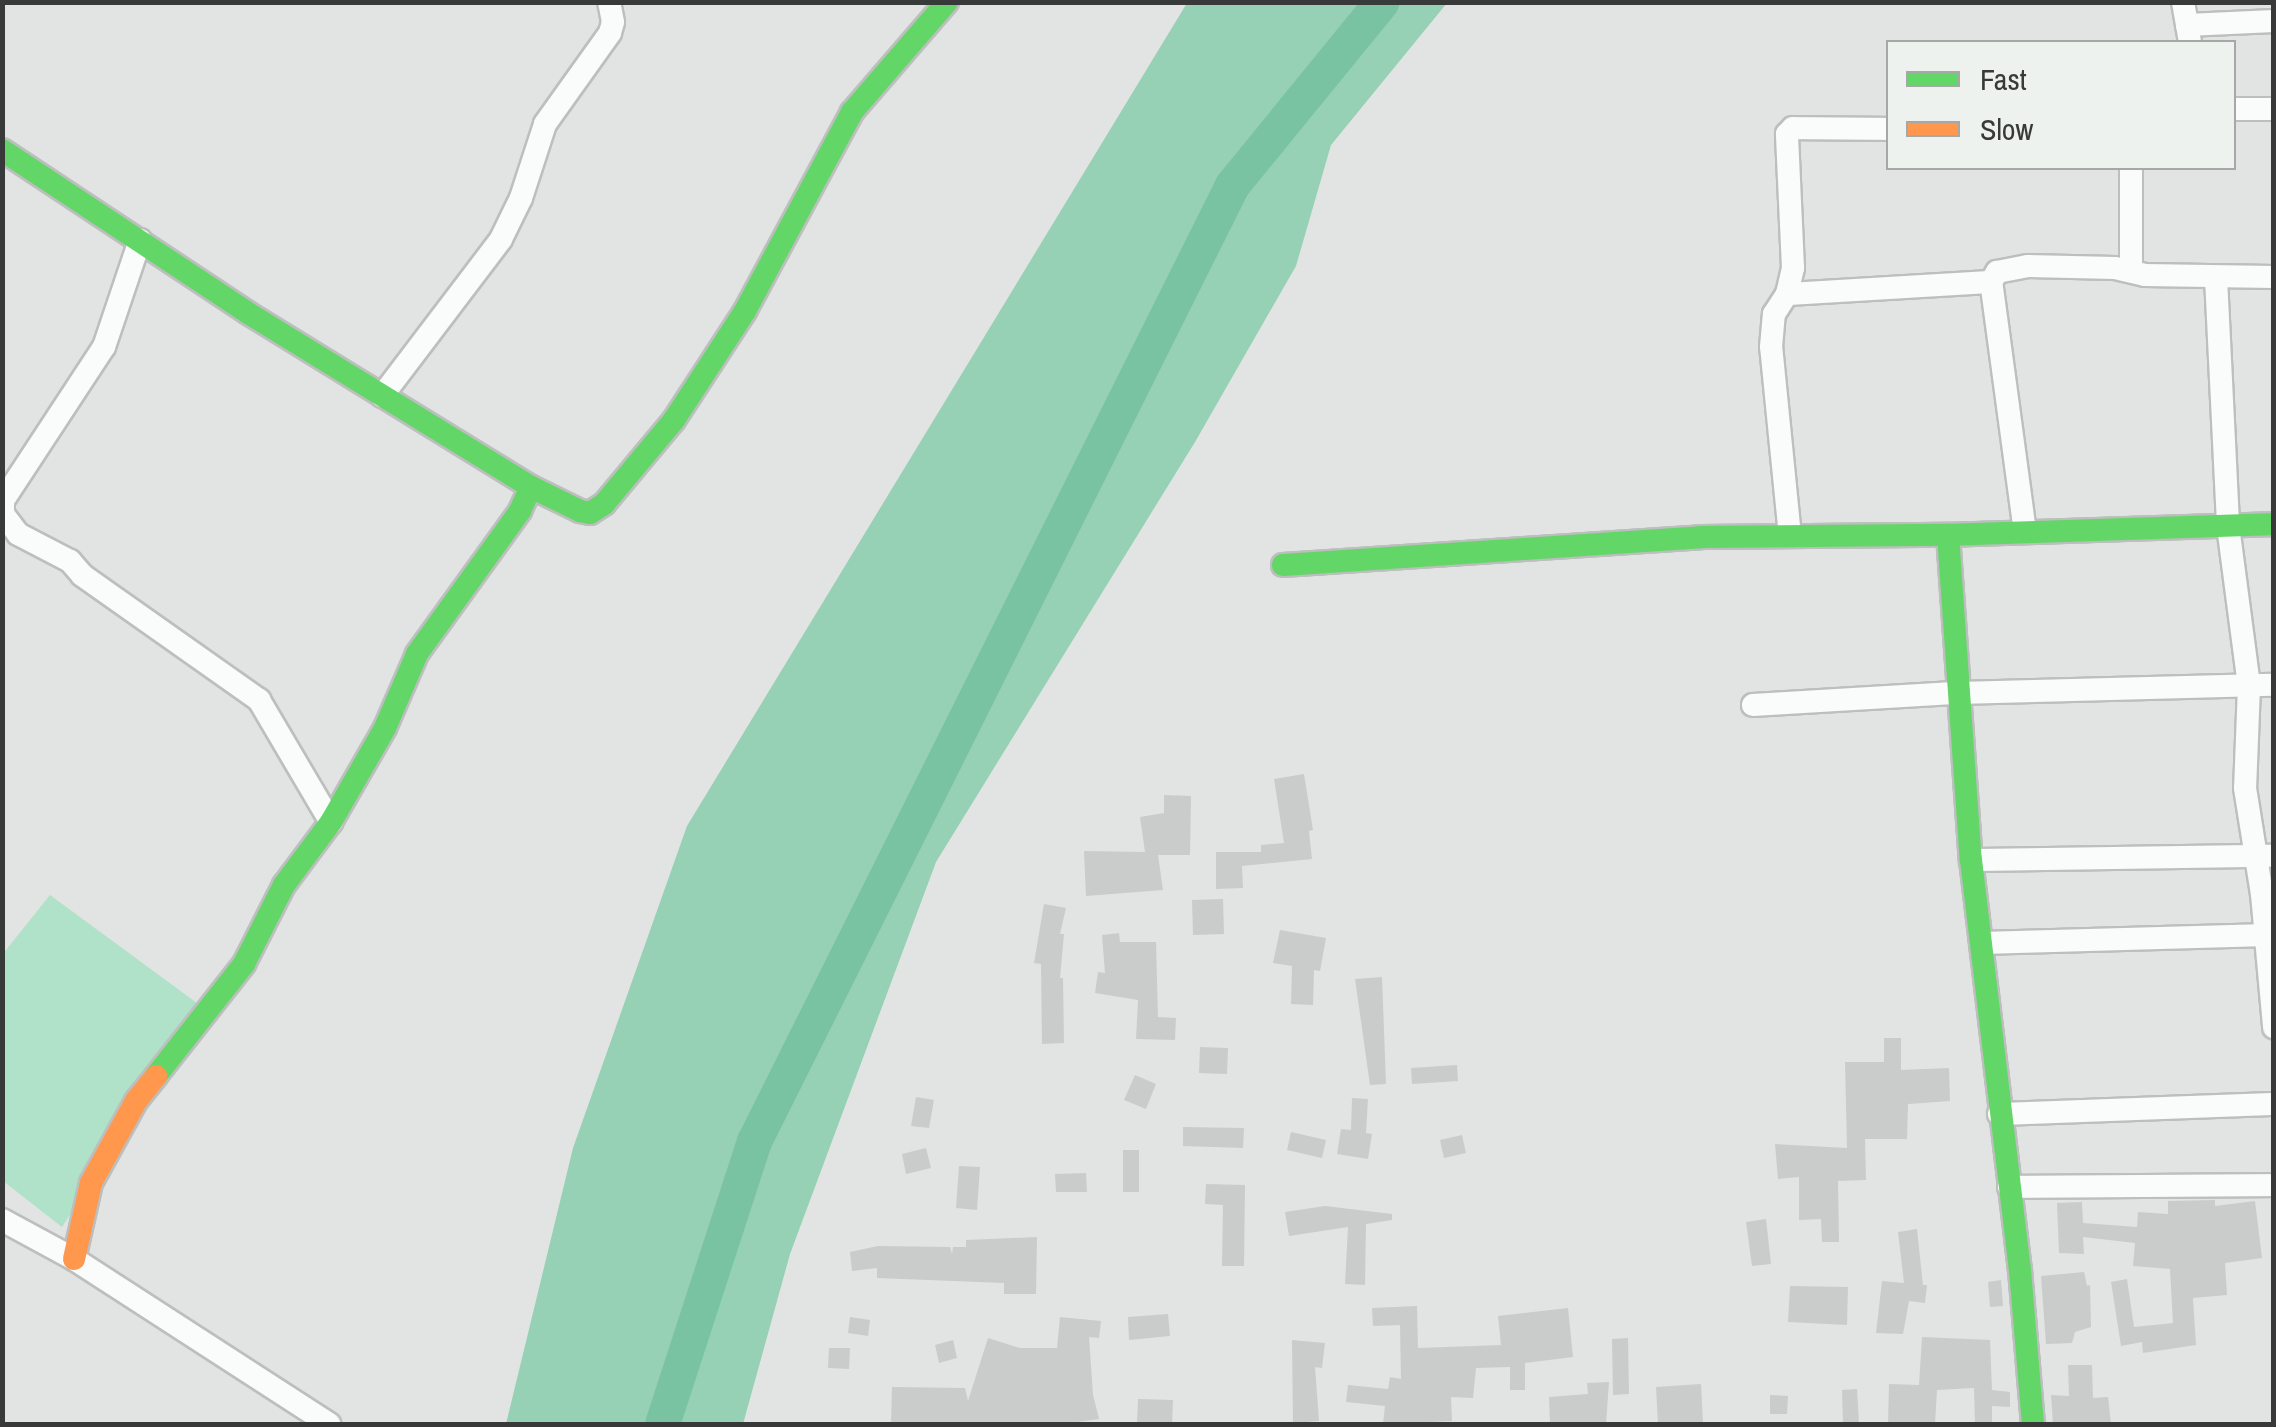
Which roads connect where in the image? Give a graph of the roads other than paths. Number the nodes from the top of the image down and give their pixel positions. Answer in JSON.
{"nodes":[{"id":1,"x":609,"y":2,"type":"edge"},
{"id":2,"x":947,"y":2,"type":"edge"},
{"id":3,"x":2274,"y":21,"type":"edge"},
{"id":4,"x":2187,"y":23,"type":"edge"},
{"id":5,"x":2236,"y":109,"type":"edge"},
{"id":6,"x":2274,"y":109,"type":"edge"},
{"id":7,"x":1886,"y":129,"type":"edge"},
{"id":8,"x":2,"y":150,"type":"edge"},
{"id":9,"x":2130,"y":170,"type":"edge"},
{"id":10,"x":140,"y":240,"type":"junction"},
{"id":11,"x":2131,"y":270,"type":"junction"},
{"id":12,"x":2274,"y":277,"type":"edge"},
{"id":13,"x":2216,"y":278,"type":"junction"},
{"id":14,"x":1991,"y":282,"type":"junction"},
{"id":15,"x":1787,"y":294,"type":"junction"},
{"id":16,"x":382,"y":396,"type":"junction"},
{"id":17,"x":531,"y":487,"type":"junction"},
{"id":18,"x":2274,"y":524,"type":"edge"},
{"id":19,"x":2228,"y":526,"type":"junction"},
{"id":20,"x":2025,"y":532,"type":"junction"},
{"id":21,"x":1790,"y":536,"type":"junction"},
{"id":22,"x":1948,"y":536,"type":"junction"},
{"id":23,"x":1283,"y":566,"type":"dead end"},
{"id":24,"x":2274,"y":685,"type":"edge"},
{"id":25,"x":2249,"y":686,"type":"junction"},
{"id":26,"x":1958,"y":693,"type":"junction"},
{"id":27,"x":1753,"y":704,"type":"dead end"},
{"id":28,"x":331,"y":822,"type":"junction"},
{"id":29,"x":2263,"y":856,"type":"edge"},
{"id":30,"x":1971,"y":860,"type":"junction"},
{"id":31,"x":2266,"y":935,"type":"junction"},
{"id":32,"x":1983,"y":943,"type":"junction"},
{"id":33,"x":2274,"y":1027,"type":"edge"},
{"id":34,"x":2274,"y":1104,"type":"edge"},
{"id":35,"x":1998,"y":1114,"type":"junction"},
{"id":36,"x":2274,"y":1185,"type":"edge"},
{"id":37,"x":2009,"y":1188,"type":"junction"},
{"id":38,"x":2,"y":1220,"type":"edge"},
{"id":39,"x":74,"y":1259,"type":"junction"},
{"id":40,"x":329,"y":1424,"type":"edge"},
{"id":41,"x":2033,"y":1424,"type":"edge"}],
"edges":[{"from":1,"to":16,"type":"street"},
{"from":2,"to":17,"type":"street"},
{"from":3,"to":4,"type":"street"},
{"from":5,"to":6,"type":"street"},
{"from":7,"to":15,"type":"street"},
{"from":8,"to":10,"type":"street"},
{"from":9,"to":11,"type":"street"},
{"from":10,"to":16,"type":"street"},
{"from":10,"to":28,"type":"street"},
{"from":11,"to":13,"type":"street"},
{"from":11,"to":14,"type":"street"},
{"from":12,"to":13,"type":"street"},
{"from":13,"to":19,"type":"street"},
{"from":14,"to":15,"type":"street"},
{"from":14,"to":20,"type":"street"},
{"from":15,"to":21,"type":"street"},
{"from":16,"to":17,"type":"street"},
{"from":17,"to":28,"type":"street"},
{"from":18,"to":19,"type":"street"},
{"from":19,"to":20,"type":"street"},
{"from":19,"to":25,"type":"street"},
{"from":20,"to":22,"type":"street"},
{"from":21,"to":22,"type":"street"},
{"from":21,"to":23,"type":"street"},
{"from":22,"to":26,"type":"street"},
{"from":24,"to":25,"type":"street"},
{"from":25,"to":26,"type":"street"},
{"from":25,"to":29,"type":"street"},
{"from":26,"to":27,"type":"street"},
{"from":26,"to":30,"type":"street"},
{"from":28,"to":39,"type":"street"},
{"from":29,"to":30,"type":"street"},
{"from":29,"to":31,"type":"street"},
{"from":30,"to":32,"type":"street"},
{"from":31,"to":32,"type":"street"},
{"from":31,"to":33,"type":"street"},
{"from":32,"to":35,"type":"street"},
{"from":34,"to":35,"type":"street"},
{"from":35,"to":37,"type":"street"},
{"from":36,"to":37,"type":"street"},
{"from":37,"to":41,"type":"street"},
{"from":38,"to":39,"type":"street"},
{"from":39,"to":40,"type":"street"}]}
